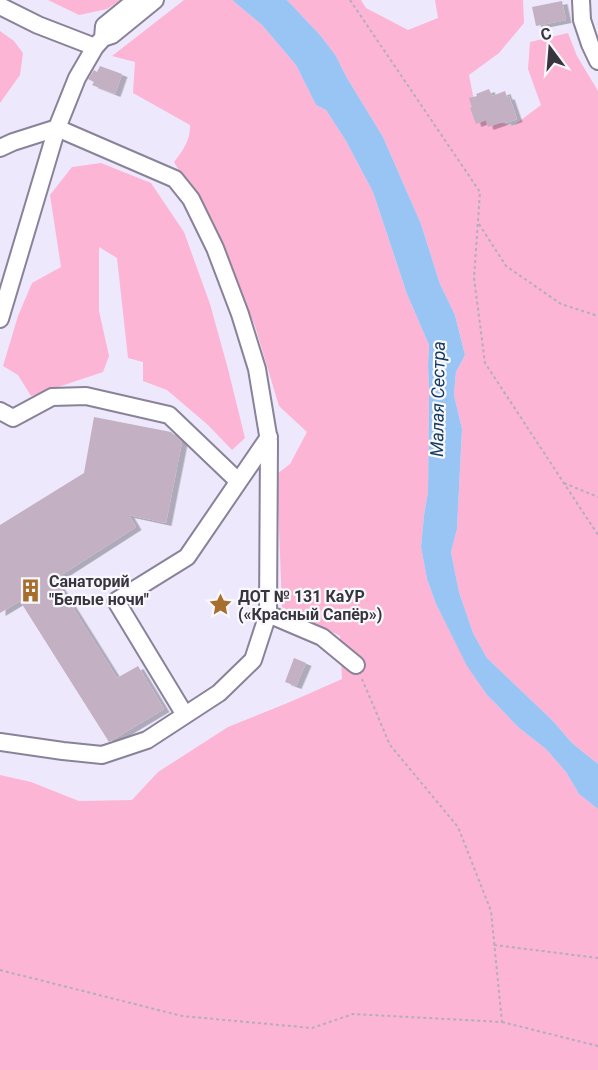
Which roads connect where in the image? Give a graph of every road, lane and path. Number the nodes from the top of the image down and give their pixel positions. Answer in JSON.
{"nodes":[{"id":1,"x":136,"y":0,"type":"edge"},
{"id":2,"x":156,"y":0,"type":"edge"},
{"id":3,"x":350,"y":0,"type":"edge"},
{"id":4,"x":581,"y":0,"type":"edge"},
{"id":5,"x":0,"y":6,"type":"edge"},
{"id":6,"x":103,"y":36,"type":"junction"},
{"id":7,"x":598,"y":61,"type":"edge"},
{"id":8,"x":57,"y":128,"type":"junction"},
{"id":9,"x":0,"y":148,"type":"edge"},
{"id":10,"x":478,"y":222,"type":"junction"},
{"id":11,"x":598,"y":316,"type":"edge"},
{"id":12,"x":0,"y":319,"type":"edge"},
{"id":13,"x":0,"y":411,"type":"edge"},
{"id":14,"x":268,"y":437,"type":"junction"},
{"id":15,"x":238,"y":481,"type":"junction"},
{"id":16,"x":563,"y":483,"type":"junction"},
{"id":17,"x":598,"y":497,"type":"edge"},
{"id":18,"x":598,"y":535,"type":"edge"},
{"id":19,"x":268,"y":614,"type":"junction"},
{"id":20,"x":356,"y":665,"type":"joint"},
{"id":21,"x":185,"y":715,"type":"junction"},
{"id":22,"x":0,"y":742,"type":"edge"},
{"id":23,"x":494,"y":945,"type":"junction"},
{"id":24,"x":598,"y":958,"type":"edge"},
{"id":25,"x":0,"y":970,"type":"edge"},
{"id":26,"x":502,"y":1022,"type":"junction"},
{"id":27,"x":598,"y":1046,"type":"edge"}],
"edges":[{"from":1,"to":6,"type":"street"},
{"from":2,"to":6,"type":"street"},
{"from":3,"to":10,"type":"path"},
{"from":4,"to":7,"type":"street"},
{"from":5,"to":6,"type":"street"},
{"from":6,"to":8,"type":"street"},
{"from":8,"to":9,"type":"street"},
{"from":8,"to":12,"type":"street"},
{"from":8,"to":14,"type":"street"},
{"from":10,"to":11,"type":"path"},
{"from":10,"to":16,"type":"path"},
{"from":13,"to":15,"type":"street"},
{"from":14,"to":15,"type":"street"},
{"from":14,"to":19,"type":"street"},
{"from":15,"to":21,"type":"street"},
{"from":16,"to":17,"type":"path"},
{"from":16,"to":18,"type":"path"},
{"from":19,"to":20,"type":"street"},
{"from":19,"to":21,"type":"street"},
{"from":20,"to":23,"type":"path"},
{"from":21,"to":22,"type":"street"},
{"from":23,"to":24,"type":"path"},
{"from":23,"to":26,"type":"path"},
{"from":25,"to":26,"type":"path"},
{"from":26,"to":27,"type":"path"}]}
